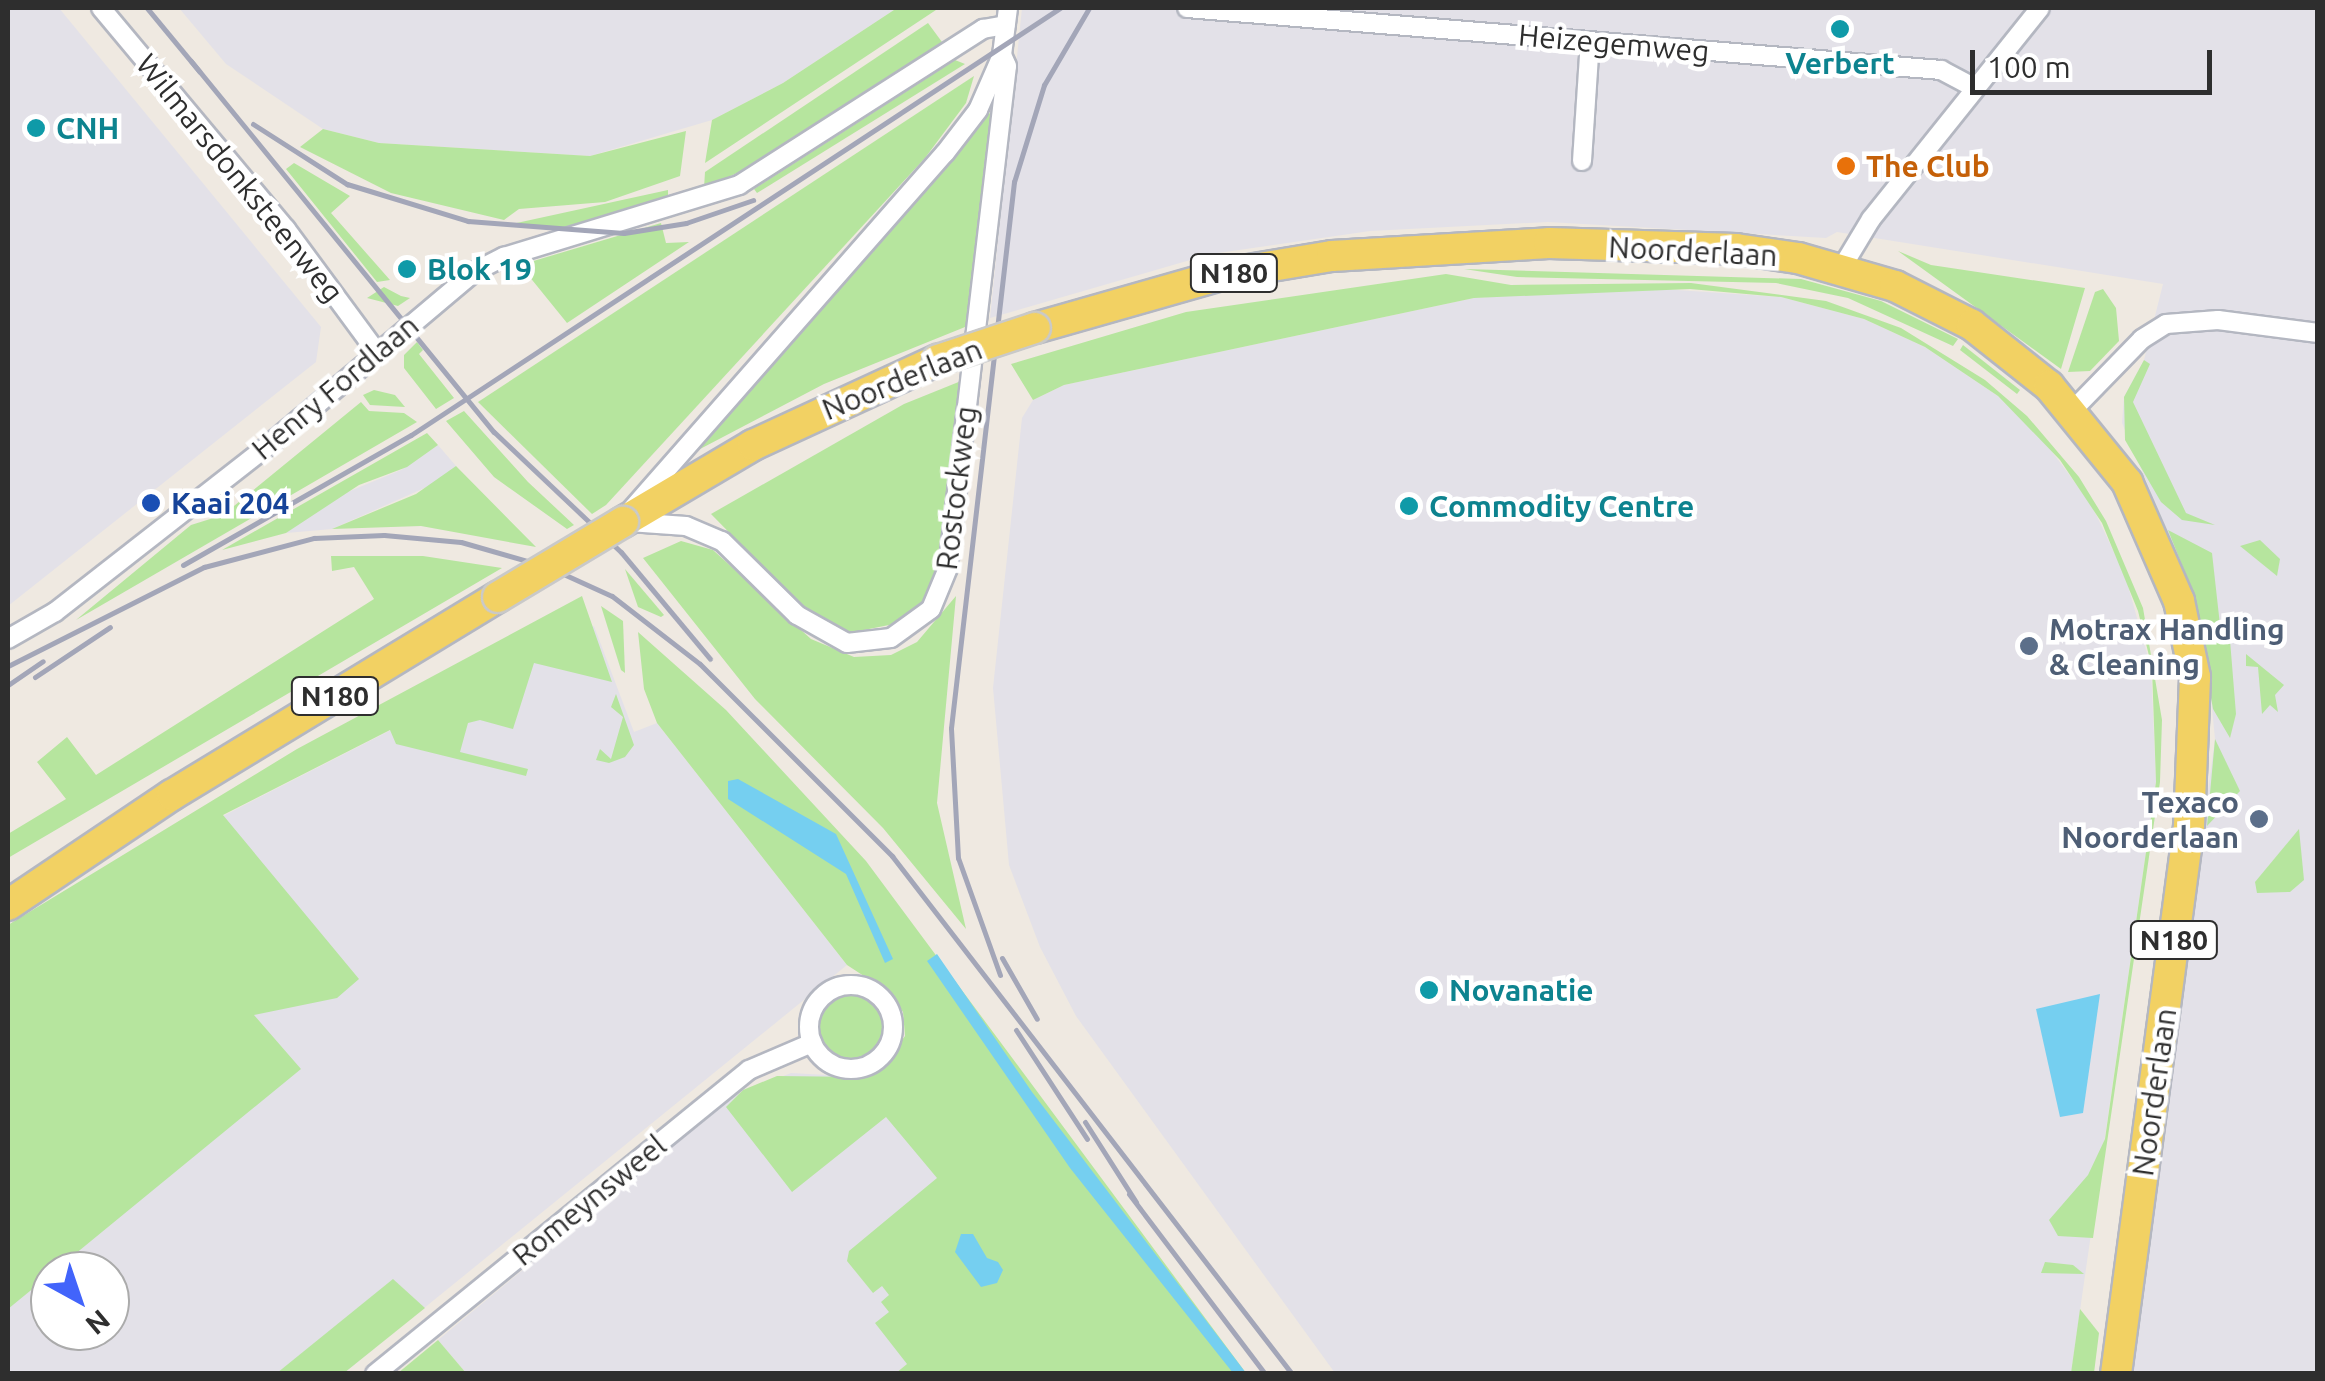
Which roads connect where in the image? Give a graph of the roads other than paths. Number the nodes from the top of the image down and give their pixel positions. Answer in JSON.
{"nodes":[{"id":1,"x":101,"y":8,"type":"edge"},
{"id":2,"x":1187,"y":8,"type":"edge"},
{"id":3,"x":2040,"y":8,"type":"edge"},
{"id":4,"x":1007,"y":16,"type":"edge"},
{"id":5,"x":1590,"y":41,"type":"junction"},
{"id":6,"x":1002,"y":54,"type":"junction"},
{"id":7,"x":1975,"y":88,"type":"junction"},
{"id":8,"x":1582,"y":161,"type":"dead end"},
{"id":9,"x":1841,"y":269,"type":"junction"},
{"id":10,"x":2318,"y":332,"type":"edge"},
{"id":11,"x":376,"y":351,"type":"junction"},
{"id":12,"x":2070,"y":412,"type":"junction"},
{"id":13,"x":623,"y":522,"type":"junction"},
{"id":14,"x":8,"y":639,"type":"edge"},
{"id":15,"x":172,"y":795,"type":"junction"},
{"id":16,"x":8,"y":878,"type":"edge"},
{"id":17,"x":8,"y":905,"type":"edge"},
{"id":18,"x":812,"y":1043,"type":"junction"},
{"id":19,"x":376,"y":1374,"type":"edge"},
{"id":20,"x":2116,"y":1374,"type":"edge"}],
"edges":[{"from":1,"to":11,"type":"street","name":"Wilmarsdonksteenweg"},
{"from":2,"to":5,"type":"street","name":"Heizegemweg"},
{"from":3,"to":7,"type":"street"},
{"from":4,"to":6,"type":"street","name":"Rostockweg"},
{"from":4,"to":11,"type":"street","name":"Henry Fordlaan"},
{"from":5,"to":7,"type":"street","name":"Heizegemweg"},
{"from":5,"to":8,"type":"street"},
{"from":6,"to":13,"type":"street","name":"Noorderlaan"},
{"from":6,"to":13,"type":"street","name":"Rostockweg"},
{"from":7,"to":9,"type":"street"},
{"from":9,"to":12,"type":"main road","name":"Noorderlaan","number":"N180"},
{"from":9,"to":13,"type":"main road","name":"Noorderlaan","number":"N180","bridge":true},
{"from":10,"to":12,"type":"street"},
{"from":11,"to":14,"type":"street","name":"Henry Fordlaan"},
{"from":12,"to":20,"type":"main road","name":"Noorderlaan","number":"N180"},
{"from":13,"to":15,"type":"main road","name":"Noorderlaan","number":"N180","bridge":true},
{"from":15,"to":16,"type":"main road","name":"Noorderlaan","number":"N180"},
{"from":15,"to":17,"type":"main road","name":"Noorderlaan","number":"N180"},
{"from":18,"to":18,"type":"street"},
{"from":18,"to":19,"type":"street","name":"Romeynsweel"}]}
